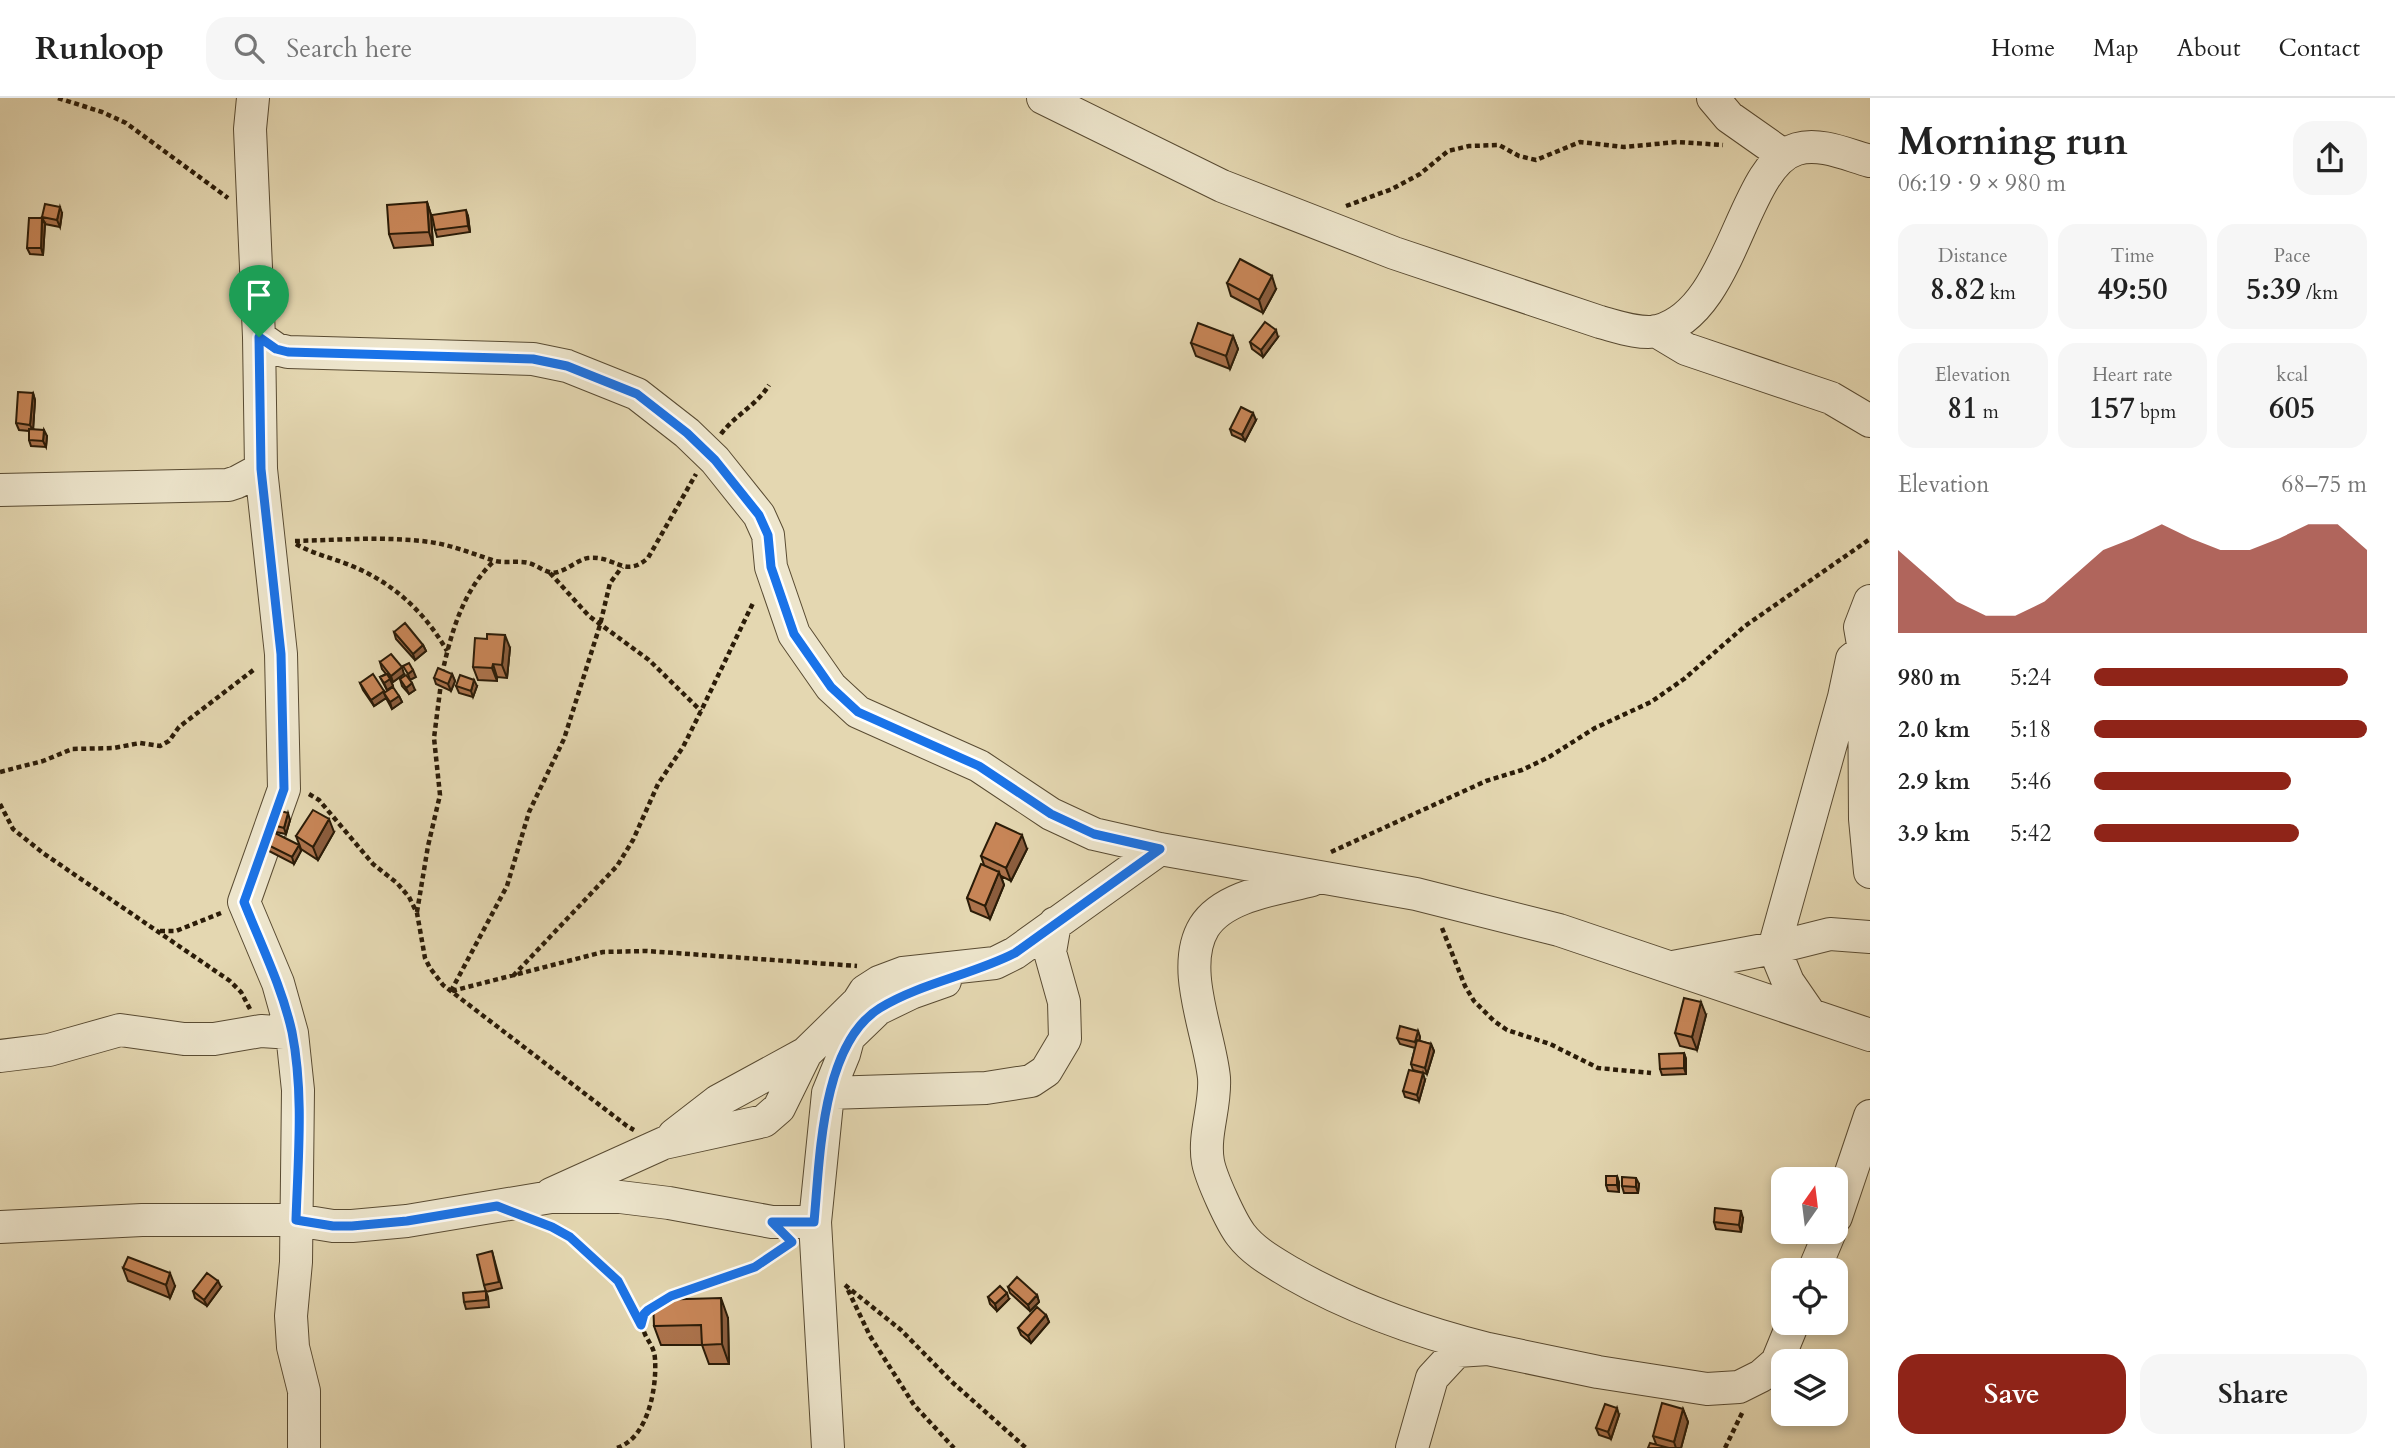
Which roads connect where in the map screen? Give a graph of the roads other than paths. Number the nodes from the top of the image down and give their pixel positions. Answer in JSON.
{"nodes":[{"id":1,"x":253,"y":98,"type":"edge"},
{"id":2,"x":1043,"y":98,"type":"edge"},
{"id":3,"x":1713,"y":98,"type":"edge"},
{"id":4,"x":1776,"y":150,"type":"junction"},
{"id":5,"x":1870,"y":161,"type":"edge"},
{"id":6,"x":1656,"y":331,"type":"junction"},
{"id":7,"x":259,"y":337,"type":"junction"},
{"id":8,"x":1870,"y":421,"type":"edge"},
{"id":9,"x":261,"y":469,"type":"junction"},
{"id":10,"x":0,"y":490,"type":"edge"},
{"id":11,"x":1870,"y":601,"type":"edge"},
{"id":12,"x":1864,"y":650,"type":"junction"},
{"id":13,"x":1160,"y":849,"type":"junction"},
{"id":14,"x":1323,"y":866,"type":"junction"},
{"id":15,"x":1870,"y":872,"type":"edge"},
{"id":16,"x":1055,"y":923,"type":"junction"},
{"id":17,"x":1870,"y":937,"type":"edge"},
{"id":18,"x":1774,"y":948,"type":"junction"},
{"id":19,"x":995,"y":963,"type":"junction"},
{"id":20,"x":1671,"y":967,"type":"junction"},
{"id":21,"x":858,"y":1002,"type":"junction"},
{"id":22,"x":1810,"y":1014,"type":"junction"},
{"id":23,"x":292,"y":1033,"type":"junction"},
{"id":24,"x":1870,"y":1035,"type":"edge"},
{"id":25,"x":850,"y":1036,"type":"junction"},
{"id":26,"x":0,"y":1056,"type":"edge"},
{"id":27,"x":828,"y":1093,"type":"junction"},
{"id":28,"x":1870,"y":1116,"type":"edge"},
{"id":29,"x":1848,"y":1181,"type":"edge"},
{"id":30,"x":541,"y":1211,"type":"junction"},
{"id":31,"x":296,"y":1220,"type":"junction"},
{"id":32,"x":0,"y":1227,"type":"edge"},
{"id":33,"x":793,"y":1229,"type":"junction"},
{"id":34,"x":1788,"y":1335,"type":"edge"},
{"id":35,"x":1489,"y":1349,"type":"junction"},
{"id":36,"x":304,"y":1448,"type":"edge"},
{"id":37,"x":828,"y":1448,"type":"edge"},
{"id":38,"x":1412,"y":1448,"type":"edge"}],
"edges":[{"from":1,"to":7,"type":"street"},
{"from":2,"to":6,"type":"street"},
{"from":3,"to":4,"type":"street"},
{"from":4,"to":5,"type":"street"},
{"from":4,"to":6,"type":"street"},
{"from":6,"to":8,"type":"street"},
{"from":7,"to":9,"type":"street"},
{"from":7,"to":13,"type":"street"},
{"from":9,"to":10,"type":"street"},
{"from":9,"to":23,"type":"street"},
{"from":11,"to":12,"type":"street"},
{"from":12,"to":15,"type":"street"},
{"from":12,"to":18,"type":"street"},
{"from":13,"to":14,"type":"street"},
{"from":13,"to":16,"type":"street"},
{"from":14,"to":20,"type":"street"},
{"from":14,"to":35,"type":"street"},
{"from":16,"to":19,"type":"street"},
{"from":16,"to":27,"type":"street"},
{"from":17,"to":18,"type":"street"},
{"from":18,"to":20,"type":"street"},
{"from":18,"to":22,"type":"street"},
{"from":19,"to":21,"type":"street"},
{"from":19,"to":25,"type":"street"},
{"from":20,"to":22,"type":"street"},
{"from":21,"to":25,"type":"street"},
{"from":21,"to":30,"type":"street"},
{"from":22,"to":24,"type":"street"},
{"from":23,"to":26,"type":"street"},
{"from":23,"to":31,"type":"street"},
{"from":25,"to":27,"type":"street"},
{"from":27,"to":33,"type":"street"},
{"from":28,"to":29,"type":"street"},
{"from":30,"to":31,"type":"street"},
{"from":30,"to":33,"type":"street"},
{"from":31,"to":32,"type":"street"},
{"from":31,"to":36,"type":"street"},
{"from":33,"to":37,"type":"street"},
{"from":34,"to":35,"type":"street"},
{"from":35,"to":38,"type":"street"}]}
